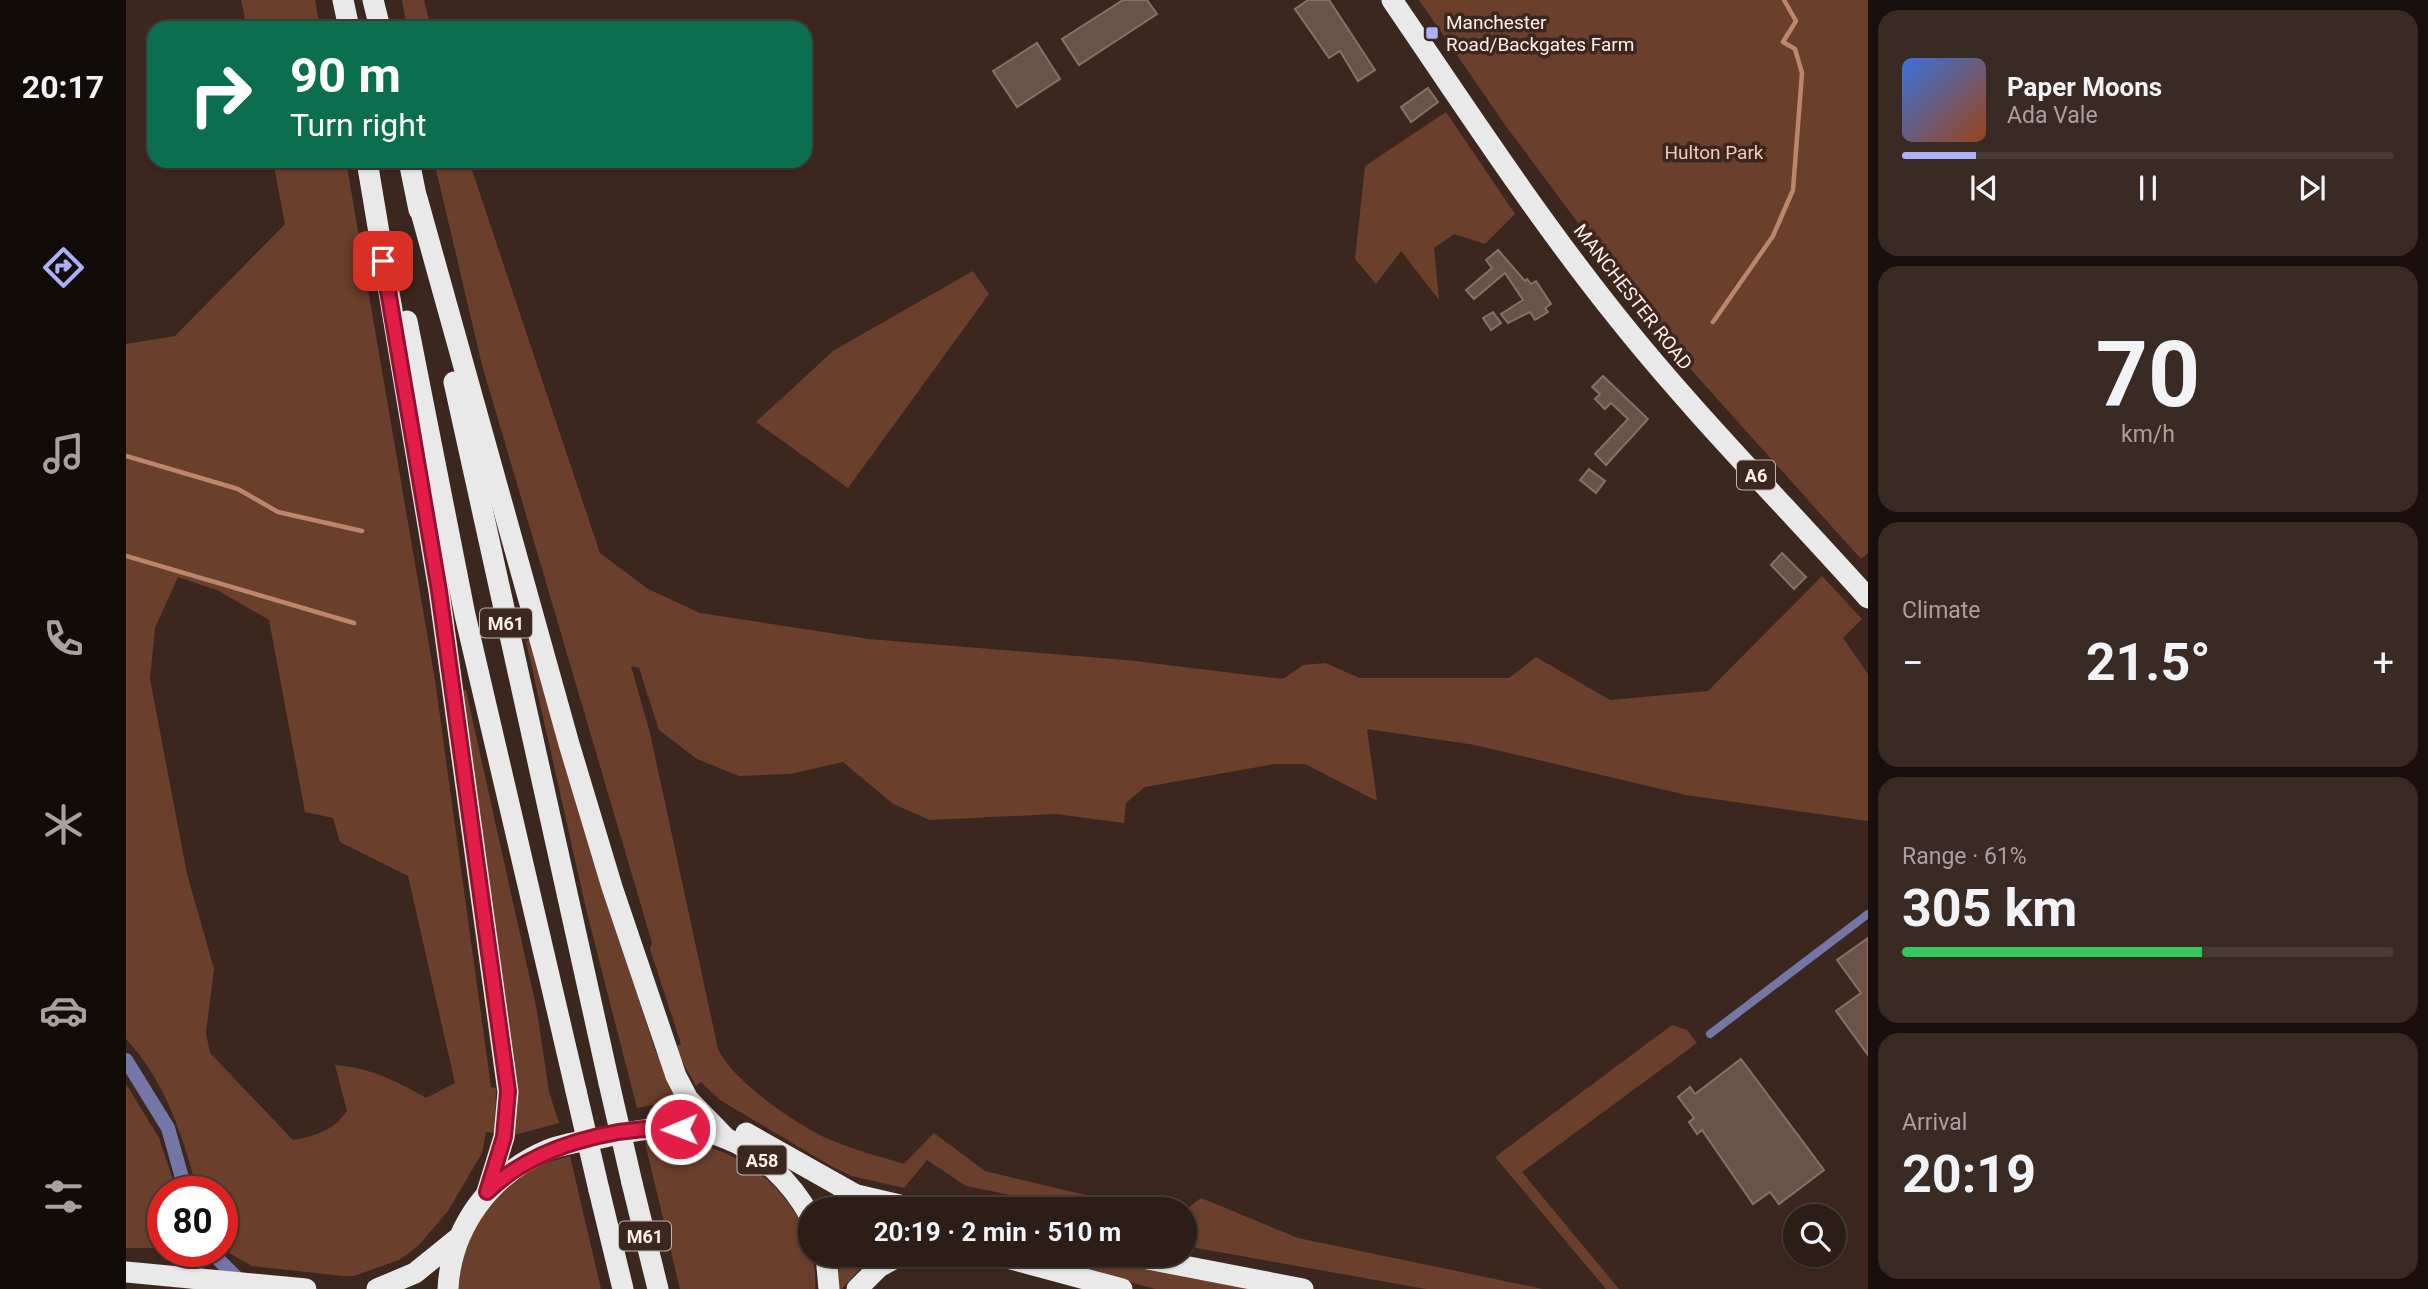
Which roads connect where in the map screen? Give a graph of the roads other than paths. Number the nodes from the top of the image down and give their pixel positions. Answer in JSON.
{"nodes":[{"id":1,"x":342,"y":0,"type":"edge"},
{"id":2,"x":373,"y":0,"type":"edge"},
{"id":3,"x":1392,"y":0,"type":"edge"},
{"id":4,"x":346,"y":21,"type":"edge"},
{"id":5,"x":378,"y":21,"type":"edge"},
{"id":6,"x":368,"y":168,"type":"edge"},
{"id":7,"x":376,"y":168,"type":"edge"},
{"id":8,"x":411,"y":168,"type":"edge"},
{"id":9,"x":417,"y":198,"type":"junction"},
{"id":10,"x":1868,"y":598,"type":"edge"},
{"id":11,"x":1868,"y":914,"type":"edge"},
{"id":12,"x":1710,"y":1034,"type":"dead end"},
{"id":13,"x":671,"y":1056,"type":"junction"},
{"id":14,"x":126,"y":1060,"type":"edge"},
{"id":15,"x":726,"y":1138,"type":"junction"},
{"id":16,"x":778,"y":1173,"type":"junction"},
{"id":17,"x":182,"y":1176,"type":"edge"},
{"id":18,"x":487,"y":1192,"type":"junction"},
{"id":19,"x":856,"y":1195,"type":"junction"},
{"id":20,"x":865,"y":1197,"type":"edge"},
{"id":21,"x":798,"y":1200,"type":"edge"},
{"id":22,"x":457,"y":1239,"type":"junction"},
{"id":23,"x":226,"y":1267,"type":"edge"},
{"id":24,"x":827,"y":1267,"type":"edge"},
{"id":25,"x":879,"y":1267,"type":"edge"},
{"id":26,"x":1040,"y":1267,"type":"edge"},
{"id":27,"x":1189,"y":1267,"type":"edge"},
{"id":28,"x":126,"y":1272,"type":"edge"},
{"id":29,"x":195,"y":1283,"type":"edge"},
{"id":30,"x":243,"y":1283,"type":"junction"},
{"id":31,"x":306,"y":1289,"type":"edge"},
{"id":32,"x":377,"y":1289,"type":"edge"},
{"id":33,"x":448,"y":1289,"type":"edge"},
{"id":34,"x":623,"y":1289,"type":"edge"},
{"id":35,"x":657,"y":1289,"type":"edge"},
{"id":36,"x":829,"y":1289,"type":"edge"},
{"id":37,"x":857,"y":1289,"type":"edge"},
{"id":38,"x":1122,"y":1289,"type":"edge"},
{"id":39,"x":1303,"y":1289,"type":"edge"}],
"edges":[{"from":1,"to":4,"type":"highway"},
{"from":2,"to":5,"type":"highway"},
{"from":3,"to":10,"type":"highway","name":"MANCHESTER ROAD","number":"A6"},
{"from":6,"to":18,"type":"highway"},
{"from":7,"to":34,"type":"highway","number":"M61","bridge":true},
{"from":8,"to":9,"type":"highway","number":"M61"},
{"from":9,"to":13,"type":"highway","number":"M61"},
{"from":9,"to":35,"type":"highway","number":"M61","bridge":true},
{"from":11,"to":12,"type":"lane"},
{"from":13,"to":15,"type":"highway"},
{"from":13,"to":19,"type":"highway"},
{"from":14,"to":17,"type":"street"},
{"from":15,"to":16,"type":"highway","number":"A58"},
{"from":15,"to":18,"type":"highway","number":"A58"},
{"from":16,"to":19,"type":"highway","number":"A58"},
{"from":16,"to":21,"type":"highway","number":"A58"},
{"from":18,"to":22,"type":"highway","number":"A58"},
{"from":19,"to":20,"type":"highway","number":"A58"},
{"from":22,"to":32,"type":"highway","number":"A58"},
{"from":22,"to":33,"type":"highway","number":"A58"},
{"from":23,"to":30,"type":"street"},
{"from":24,"to":36,"type":"highway"},
{"from":25,"to":37,"type":"highway"},
{"from":26,"to":38,"type":"highway"},
{"from":27,"to":39,"type":"highway"},
{"from":28,"to":29,"type":"highway"},
{"from":29,"to":30,"type":"highway"},
{"from":30,"to":31,"type":"highway"}]}
